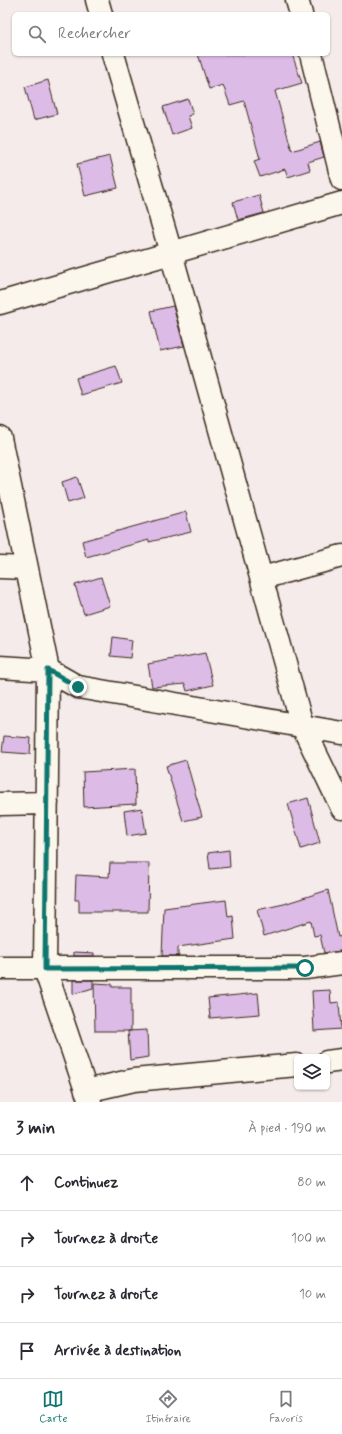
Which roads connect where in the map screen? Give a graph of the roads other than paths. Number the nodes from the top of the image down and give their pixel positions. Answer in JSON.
{"nodes":[{"id":1,"x":97,"y":0,"type":"edge"},
{"id":2,"x":297,"y":0,"type":"edge"},
{"id":3,"x":100,"y":12,"type":"edge"},
{"id":4,"x":300,"y":12,"type":"edge"},
{"id":5,"x":114,"y":56,"type":"edge"},
{"id":6,"x":311,"y":56,"type":"edge"},
{"id":7,"x":342,"y":179,"type":"edge"},
{"id":8,"x":342,"y":203,"type":"edge"},
{"id":9,"x":171,"y":253,"type":"junction"},
{"id":10,"x":0,"y":303,"type":"edge"},
{"id":11,"x":0,"y":438,"type":"edge"},
{"id":12,"x":342,"y":556,"type":"edge"},
{"id":13,"x":0,"y":567,"type":"edge"},
{"id":14,"x":26,"y":568,"type":"junction"},
{"id":15,"x":262,"y":578,"type":"junction"},
{"id":16,"x":0,"y":667,"type":"edge"},
{"id":17,"x":48,"y":670,"type":"junction"},
{"id":18,"x":302,"y":725,"type":"junction"},
{"id":19,"x":342,"y":733,"type":"edge"},
{"id":20,"x":47,"y":803,"type":"junction"},
{"id":21,"x":0,"y":804,"type":"edge"},
{"id":22,"x":342,"y":808,"type":"edge"},
{"id":23,"x":342,"y":963,"type":"edge"},
{"id":24,"x":0,"y":968,"type":"edge"},
{"id":25,"x":45,"y":969,"type":"junction"},
{"id":26,"x":342,"y":1060,"type":"edge"},
{"id":27,"x":330,"y":1062,"type":"edge"},
{"id":28,"x":294,"y":1065,"type":"edge"},
{"id":29,"x":88,"y":1096,"type":"edge"}],
"edges":[{"from":1,"to":3,"type":"street"},
{"from":2,"to":4,"type":"street"},
{"from":5,"to":9,"type":"street"},
{"from":6,"to":7,"type":"street"},
{"from":8,"to":9,"type":"street"},
{"from":9,"to":10,"type":"street"},
{"from":9,"to":15,"type":"street"},
{"from":11,"to":14,"type":"street"},
{"from":12,"to":15,"type":"street"},
{"from":13,"to":14,"type":"street"},
{"from":14,"to":17,"type":"street"},
{"from":15,"to":18,"type":"street"},
{"from":16,"to":17,"type":"street"},
{"from":17,"to":18,"type":"street"},
{"from":17,"to":20,"type":"street"},
{"from":18,"to":19,"type":"street"},
{"from":18,"to":22,"type":"street"},
{"from":20,"to":21,"type":"street"},
{"from":20,"to":25,"type":"street"},
{"from":23,"to":25,"type":"street"},
{"from":24,"to":25,"type":"street"},
{"from":25,"to":29,"type":"street"},
{"from":26,"to":27,"type":"street"},
{"from":28,"to":29,"type":"street"}]}
